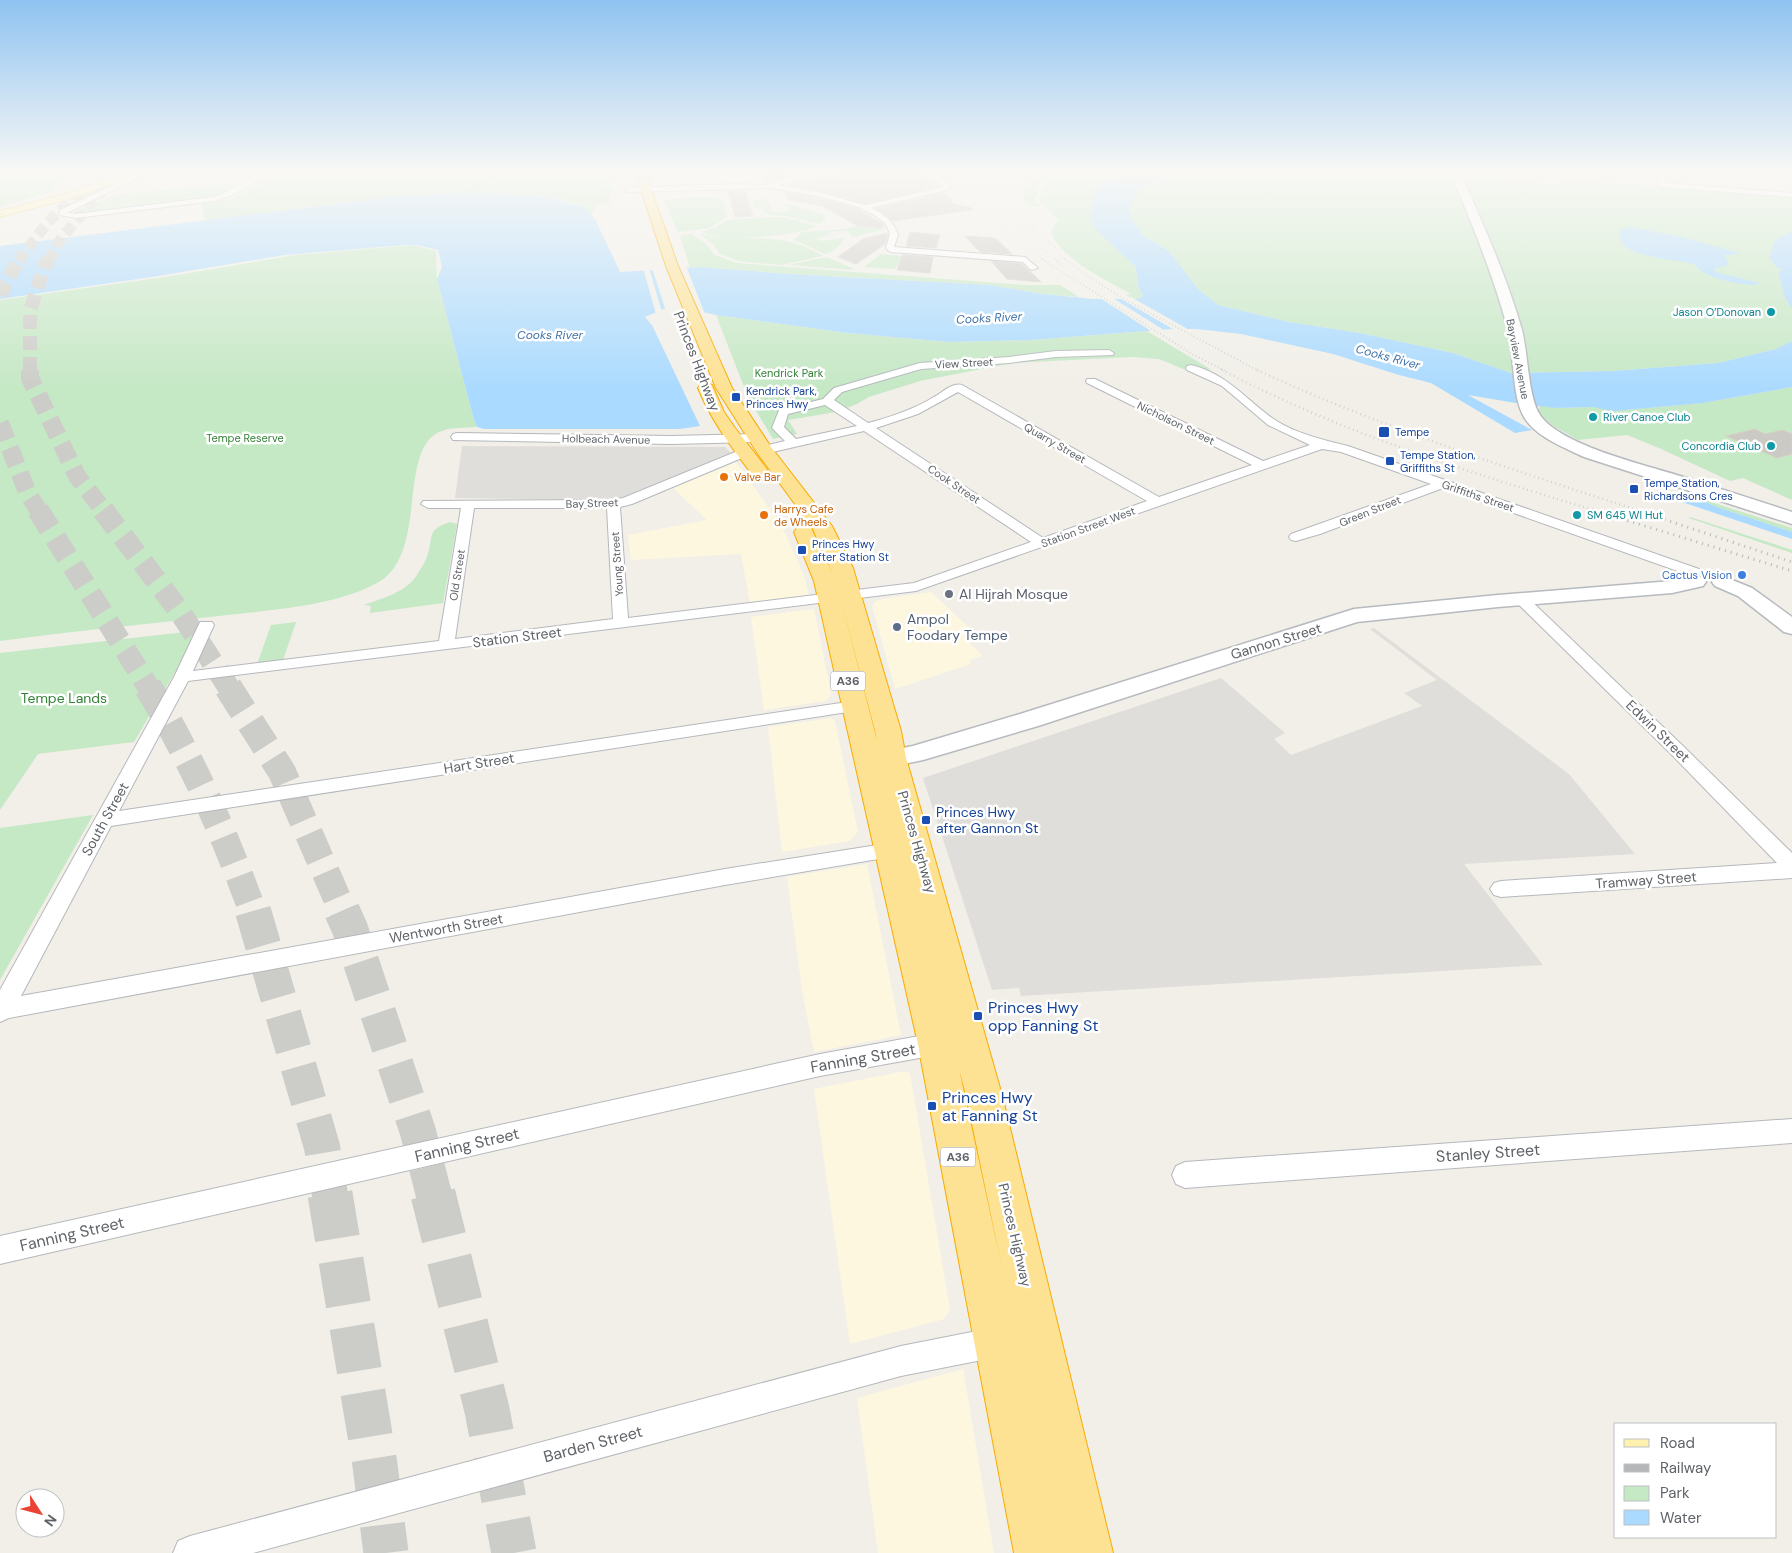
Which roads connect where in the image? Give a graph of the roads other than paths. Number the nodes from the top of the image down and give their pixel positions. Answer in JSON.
{"nodes":[{"id":1,"x":659,"y":244,"type":"edge"},
{"id":2,"x":891,"y":244,"type":"edge"},
{"id":3,"x":1485,"y":244,"type":"edge"},
{"id":4,"x":1034,"y":268,"type":"dead end"},
{"id":5,"x":687,"y":316,"type":"junction"},
{"id":6,"x":1109,"y":353,"type":"dead end"},
{"id":7,"x":1191,"y":368,"type":"dead end"},
{"id":8,"x":1090,"y":381,"type":"dead end"},
{"id":9,"x":952,"y":392,"type":"joint"},
{"id":10,"x":827,"y":401,"type":"junction"},
{"id":11,"x":867,"y":426,"type":"junction"},
{"id":12,"x":457,"y":437,"type":"dead end"},
{"id":13,"x":792,"y":442,"type":"junction"},
{"id":14,"x":1322,"y":444,"type":"junction"},
{"id":15,"x":750,"y":445,"type":"junction"},
{"id":16,"x":1261,"y":465,"type":"junction"},
{"id":17,"x":1443,"y":484,"type":"junction"},
{"id":18,"x":1158,"y":502,"type":"junction"},
{"id":19,"x":428,"y":504,"type":"dead end"},
{"id":20,"x":468,"y":504,"type":"junction"},
{"id":21,"x":613,"y":504,"type":"junction"},
{"id":22,"x":1792,"y":518,"type":"edge"},
{"id":23,"x":1296,"y":537,"type":"dead end"},
{"id":24,"x":1042,"y":543,"type":"junction"},
{"id":25,"x":1695,"y":577,"type":"junction"},
{"id":26,"x":840,"y":598,"type":"junction"},
{"id":27,"x":1521,"y":599,"type":"junction"},
{"id":28,"x":621,"y":624,"type":"junction"},
{"id":29,"x":206,"y":625,"type":"dead end"},
{"id":30,"x":1792,"y":627,"type":"edge"},
{"id":31,"x":446,"y":646,"type":"junction"},
{"id":32,"x":182,"y":678,"type":"junction"},
{"id":33,"x":854,"y":706,"type":"junction"},
{"id":34,"x":881,"y":760,"type":"junction"},
{"id":35,"x":105,"y":820,"type":"junction"},
{"id":36,"x":890,"y":850,"type":"junction"},
{"id":37,"x":1792,"y":866,"type":"edge"},
{"id":38,"x":1792,"y":870,"type":"edge"},
{"id":39,"x":1501,"y":889,"type":"dead end"},
{"id":40,"x":1,"y":1010,"type":"edge"},
{"id":41,"x":936,"y":1044,"type":"junction"},
{"id":42,"x":1792,"y":1131,"type":"edge"},
{"id":43,"x":1185,"y":1174,"type":"dead end"},
{"id":44,"x":0,"y":1250,"type":"edge"},
{"id":45,"x":997,"y":1342,"type":"junction"},
{"id":46,"x":190,"y":1553,"type":"edge"},
{"id":47,"x":1039,"y":1553,"type":"edge"},
{"id":48,"x":1088,"y":1553,"type":"edge"}],
"edges":[{"from":1,"to":5,"type":"highway","name":"Princes Highway","number":"A36"},
{"from":2,"to":4,"type":"street"},
{"from":3,"to":22,"type":"main road","name":"Bayview Avenue"},
{"from":5,"to":15,"type":"highway","name":"Princes Highway","number":"A36"},
{"from":5,"to":15,"type":"highway","name":"Princes Highway","number":"A36"},
{"from":6,"to":10,"type":"street","name":"View Street"},
{"from":7,"to":14,"type":"street","name":"Griffiths Street"},
{"from":8,"to":16,"type":"street","name":"Nicholson Street"},
{"from":9,"to":11,"type":"street","name":"Bay Street"},
{"from":9,"to":18,"type":"street","name":"Quarry Street"},
{"from":10,"to":11,"type":"street"},
{"from":10,"to":13,"type":"street","name":"View Street"},
{"from":11,"to":13,"type":"street","name":"Bay Street"},
{"from":11,"to":24,"type":"street","name":"Cook Street"},
{"from":12,"to":15,"type":"street","name":"Holbeach Avenue"},
{"from":13,"to":15,"type":"street","name":"Bay Street"},
{"from":14,"to":16,"type":"street","name":"Station Street West"},
{"from":14,"to":17,"type":"street","name":"Griffiths Street"},
{"from":15,"to":21,"type":"street","name":"Bay Street"},
{"from":15,"to":26,"type":"highway","name":"Princes Highway","number":"A36"},
{"from":16,"to":18,"type":"street","name":"Station Street West"},
{"from":17,"to":23,"type":"street","name":"Green Street"},
{"from":17,"to":25,"type":"street","name":"Griffiths Street"},
{"from":18,"to":24,"type":"street","name":"Station Street West"},
{"from":19,"to":20,"type":"street","name":"Bay Street"},
{"from":20,"to":21,"type":"street","name":"Bay Street"},
{"from":20,"to":31,"type":"street","name":"Old Street"},
{"from":21,"to":28,"type":"street","name":"Young Street"},
{"from":24,"to":26,"type":"street","name":"Station Street West"},
{"from":25,"to":27,"type":"main road","name":"Gannon Street"},
{"from":25,"to":30,"type":"main road"},
{"from":26,"to":28,"type":"street","name":"Station Street"},
{"from":26,"to":33,"type":"highway","name":"Princes Highway","number":"A36"},
{"from":26,"to":34,"type":"highway","name":"Princes Highway","number":"A36"},
{"from":27,"to":34,"type":"main road","name":"Gannon Street"},
{"from":27,"to":37,"type":"street","name":"Edwin Street"},
{"from":28,"to":31,"type":"street","name":"Station Street"},
{"from":29,"to":32,"type":"street","name":"South Street"},
{"from":31,"to":32,"type":"street","name":"Station Street"},
{"from":32,"to":35,"type":"street","name":"South Street"},
{"from":33,"to":34,"type":"highway","name":"Princes Highway","number":"A36"},
{"from":33,"to":35,"type":"street","name":"Hart Street"},
{"from":34,"to":36,"type":"highway","name":"Princes Highway","number":"A36"},
{"from":34,"to":48,"type":"highway","name":"Princes Highway","number":"A36"},
{"from":35,"to":40,"type":"street","name":"South Street"},
{"from":36,"to":40,"type":"street","name":"Wentworth Street"},
{"from":36,"to":41,"type":"highway","name":"Princes Highway","number":"A36"},
{"from":38,"to":39,"type":"street","name":"Tramway Street"},
{"from":41,"to":44,"type":"street","name":"Fanning Street"},
{"from":41,"to":45,"type":"highway","name":"Princes Highway","number":"A36"},
{"from":42,"to":43,"type":"street","name":"Stanley Street"},
{"from":45,"to":46,"type":"street","name":"Barden Street"},
{"from":45,"to":47,"type":"highway","name":"Princes Highway","number":"A36"}]}
